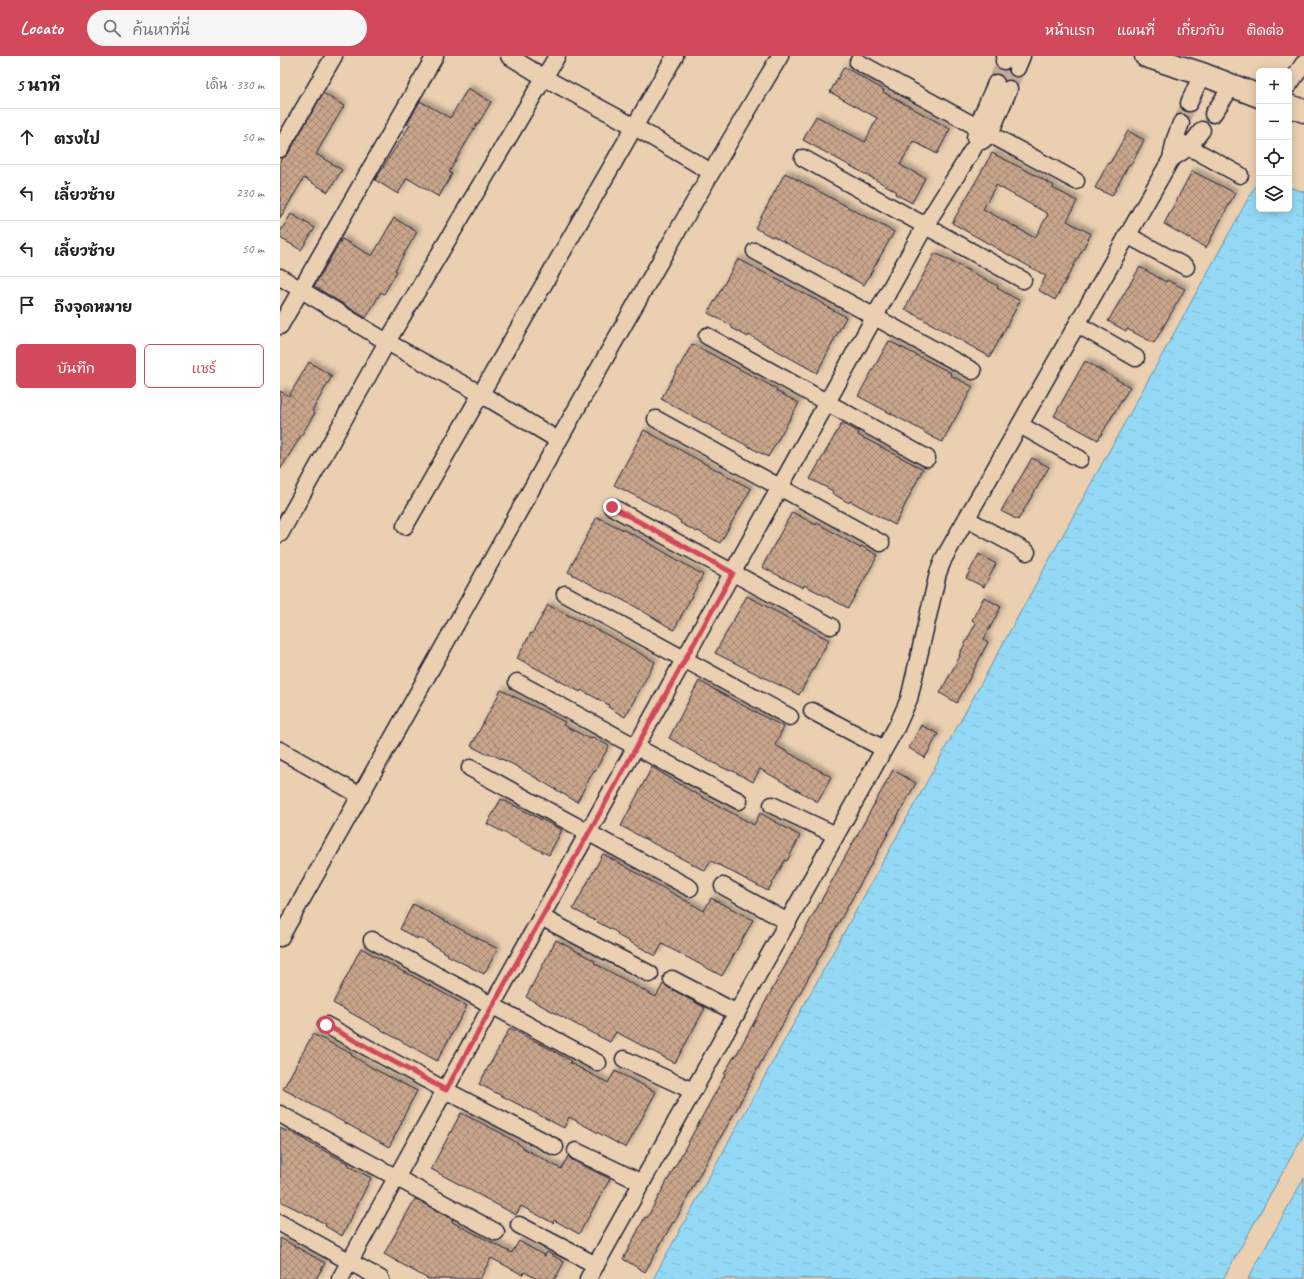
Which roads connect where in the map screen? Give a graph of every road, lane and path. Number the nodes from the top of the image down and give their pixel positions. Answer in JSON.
{"nodes":[{"id":1,"x":334,"y":56,"type":"edge"},
{"id":2,"x":435,"y":56,"type":"edge"},
{"id":3,"x":510,"y":56,"type":"edge"},
{"id":4,"x":557,"y":56,"type":"edge"},
{"id":5,"x":675,"y":56,"type":"edge"},
{"id":6,"x":780,"y":56,"type":"edge"},
{"id":7,"x":1146,"y":56,"type":"edge"},
{"id":8,"x":858,"y":62,"type":"dead end"},
{"id":9,"x":1304,"y":63,"type":"edge"},
{"id":10,"x":1202,"y":74,"type":"junction"},
{"id":11,"x":543,"y":77,"type":"junction"},
{"id":12,"x":1292,"y":81,"type":"edge"},
{"id":13,"x":1233,"y":85,"type":"junction"},
{"id":14,"x":1002,"y":86,"type":"tunnel mouth"},
{"id":15,"x":1256,"y":95,"type":"edge"},
{"id":16,"x":1189,"y":103,"type":"tunnel mouth"},
{"id":17,"x":1292,"y":107,"type":"edge"},
{"id":18,"x":1304,"y":111,"type":"edge"},
{"id":19,"x":1213,"y":114,"type":"dead end"},
{"id":20,"x":1182,"y":123,"type":"tunnel mouth"},
{"id":21,"x":635,"y":126,"type":"junction"},
{"id":22,"x":1202,"y":130,"type":"dead end"},
{"id":23,"x":983,"y":131,"type":"junction"},
{"id":24,"x":1175,"y":139,"type":"junction"},
{"id":25,"x":1189,"y":147,"type":"junction"},
{"id":26,"x":280,"y":149,"type":"edge"},
{"id":27,"x":803,"y":158,"type":"dead end"},
{"id":28,"x":1172,"y":159,"type":"junction"},
{"id":29,"x":711,"y":172,"type":"junction"},
{"id":30,"x":1240,"y":175,"type":"dead end"},
{"id":31,"x":1076,"y":181,"type":"dead end"},
{"id":32,"x":925,"y":226,"type":"junction"},
{"id":33,"x":1127,"y":236,"type":"junction"},
{"id":34,"x":755,"y":251,"type":"dead end"},
{"id":35,"x":1186,"y":267,"type":"dead end"},
{"id":36,"x":280,"y":277,"type":"edge"},
{"id":37,"x":1023,"y":280,"type":"dead end"},
{"id":38,"x":301,"y":290,"type":"junction"},
{"id":39,"x":875,"y":317,"type":"junction"},
{"id":40,"x":1077,"y":324,"type":"junction"},
{"id":41,"x":280,"y":326,"type":"edge"},
{"id":42,"x":707,"y":336,"type":"dead end"},
{"id":43,"x":387,"y":342,"type":"junction"},
{"id":44,"x":1136,"y":358,"type":"dead end"},
{"id":45,"x":973,"y":371,"type":"dead end"},
{"id":46,"x":481,"y":394,"type":"junction"},
{"id":47,"x":827,"y":403,"type":"junction"},
{"id":48,"x":656,"y":419,"type":"dead end"},
{"id":49,"x":1020,"y":425,"type":"junction"},
{"id":50,"x":558,"y":440,"type":"junction"},
{"id":51,"x":927,"y":458,"type":"dead end"},
{"id":52,"x":1080,"y":459,"type":"dead end"},
{"id":53,"x":780,"y":487,"type":"junction"},
{"id":54,"x":612,"y":507,"type":"dead end"},
{"id":55,"x":967,"y":519,"type":"junction"},
{"id":56,"x":406,"y":526,"type":"dead end"},
{"id":57,"x":280,"y":534,"type":"edge"},
{"id":58,"x":881,"y":543,"type":"dead end"},
{"id":59,"x":1027,"y":552,"type":"dead end"},
{"id":60,"x":733,"y":573,"type":"junction"},
{"id":61,"x":565,"y":594,"type":"dead end"},
{"id":62,"x":832,"y":626,"type":"dead end"},
{"id":63,"x":684,"y":660,"type":"junction"},
{"id":64,"x":517,"y":682,"type":"dead end"},
{"id":65,"x":812,"y":711,"type":"dead end"},
{"id":66,"x":790,"y":717,"type":"dead end"},
{"id":67,"x":636,"y":747,"type":"junction"},
{"id":68,"x":884,"y":749,"type":"junction"},
{"id":69,"x":280,"y":750,"type":"edge"},
{"id":70,"x":470,"y":768,"type":"dead end"},
{"id":71,"x":361,"y":796,"type":"junction"},
{"id":72,"x":739,"y":801,"type":"dead end"},
{"id":73,"x":772,"y":805,"type":"dead end"},
{"id":74,"x":589,"y":832,"type":"junction"},
{"id":75,"x":836,"y":835,"type":"junction"},
{"id":76,"x":723,"y":886,"type":"dead end"},
{"id":77,"x":690,"y":888,"type":"dead end"},
{"id":78,"x":541,"y":917,"type":"junction"},
{"id":79,"x":788,"y":922,"type":"junction"},
{"id":80,"x":280,"y":938,"type":"edge"},
{"id":81,"x":372,"y":940,"type":"dead end"},
{"id":82,"x":650,"y":974,"type":"dead end"},
{"id":83,"x":672,"y":979,"type":"dead end"},
{"id":84,"x":492,"y":1006,"type":"junction"},
{"id":85,"x":737,"y":1012,"type":"junction"},
{"id":86,"x":326,"y":1025,"type":"dead end"},
{"id":87,"x":624,"y":1059,"type":"dead end"},
{"id":88,"x":598,"y":1063,"type":"dead end"},
{"id":89,"x":446,"y":1090,"type":"junction"},
{"id":90,"x":693,"y":1091,"type":"junction"},
{"id":91,"x":280,"y":1114,"type":"edge"},
{"id":92,"x":554,"y":1147,"type":"dead end"},
{"id":93,"x":576,"y":1151,"type":"dead end"},
{"id":94,"x":396,"y":1178,"type":"junction"},
{"id":95,"x":642,"y":1183,"type":"junction"},
{"id":96,"x":280,"y":1223,"type":"edge"},
{"id":97,"x":519,"y":1225,"type":"dead end"},
{"id":98,"x":496,"y":1232,"type":"dead end"},
{"id":99,"x":350,"y":1262,"type":"junction"},
{"id":100,"x":592,"y":1272,"type":"edge"},
{"id":101,"x":340,"y":1279,"type":"edge"},
{"id":102,"x":381,"y":1279,"type":"edge"}],
"edges":[{"from":1,"to":26,"type":"street"},
{"from":2,"to":38,"type":"street"},
{"from":3,"to":11,"type":"street"},
{"from":4,"to":11,"type":"street"},
{"from":5,"to":21,"type":"street"},
{"from":6,"to":29,"type":"street"},
{"from":7,"to":10,"type":"street"},
{"from":8,"to":23,"type":"street"},
{"from":9,"to":12,"type":"street"},
{"from":10,"to":13,"type":"street"},
{"from":10,"to":16,"type":"street"},
{"from":11,"to":21,"type":"street"},
{"from":11,"to":43,"type":"street"},
{"from":13,"to":15,"type":"street"},
{"from":13,"to":19,"type":"street"},
{"from":14,"to":23,"type":"street"},
{"from":17,"to":18,"type":"street"},
{"from":20,"to":24,"type":"street"},
{"from":21,"to":29,"type":"street"},
{"from":21,"to":46,"type":"street"},
{"from":22,"to":25,"type":"street"},
{"from":23,"to":31,"type":"street"},
{"from":23,"to":32,"type":"street"},
{"from":24,"to":25,"type":"street"},
{"from":24,"to":28,"type":"street"},
{"from":25,"to":28,"type":"street"},
{"from":25,"to":30,"type":"street"},
{"from":27,"to":32,"type":"street"},
{"from":28,"to":33,"type":"street"},
{"from":29,"to":50,"type":"street"},
{"from":32,"to":37,"type":"street"},
{"from":32,"to":39,"type":"street"},
{"from":33,"to":35,"type":"street"},
{"from":33,"to":40,"type":"street"},
{"from":34,"to":39,"type":"street"},
{"from":36,"to":38,"type":"street"},
{"from":38,"to":41,"type":"street"},
{"from":38,"to":43,"type":"street"},
{"from":39,"to":45,"type":"street"},
{"from":39,"to":47,"type":"street"},
{"from":40,"to":44,"type":"street"},
{"from":40,"to":49,"type":"street"},
{"from":42,"to":47,"type":"street"},
{"from":43,"to":46,"type":"street"},
{"from":43,"to":57,"type":"street"},
{"from":46,"to":50,"type":"street"},
{"from":46,"to":56,"type":"street"},
{"from":47,"to":51,"type":"street"},
{"from":47,"to":53,"type":"street"},
{"from":48,"to":53,"type":"street"},
{"from":49,"to":52,"type":"street"},
{"from":49,"to":55,"type":"street"},
{"from":50,"to":71,"type":"street"},
{"from":53,"to":58,"type":"street"},
{"from":53,"to":60,"type":"street"},
{"from":54,"to":60,"type":"street"},
{"from":55,"to":59,"type":"street"},
{"from":55,"to":68,"type":"street"},
{"from":60,"to":62,"type":"street"},
{"from":60,"to":63,"type":"street"},
{"from":61,"to":63,"type":"street"},
{"from":63,"to":66,"type":"street"},
{"from":63,"to":67,"type":"street"},
{"from":64,"to":67,"type":"street"},
{"from":65,"to":68,"type":"street"},
{"from":67,"to":72,"type":"street"},
{"from":67,"to":74,"type":"street"},
{"from":68,"to":75,"type":"street"},
{"from":69,"to":71,"type":"street"},
{"from":70,"to":74,"type":"street"},
{"from":71,"to":80,"type":"street"},
{"from":73,"to":75,"type":"street"},
{"from":74,"to":77,"type":"street"},
{"from":74,"to":78,"type":"street"},
{"from":75,"to":79,"type":"street"},
{"from":76,"to":79,"type":"street"},
{"from":78,"to":82,"type":"street"},
{"from":78,"to":84,"type":"street"},
{"from":79,"to":85,"type":"street"},
{"from":81,"to":84,"type":"street"},
{"from":83,"to":85,"type":"street"},
{"from":84,"to":88,"type":"street"},
{"from":84,"to":89,"type":"street"},
{"from":85,"to":90,"type":"street"},
{"from":86,"to":89,"type":"street"},
{"from":87,"to":90,"type":"street"},
{"from":89,"to":92,"type":"street"},
{"from":89,"to":94,"type":"street"},
{"from":90,"to":95,"type":"street"},
{"from":91,"to":94,"type":"street"},
{"from":93,"to":95,"type":"street"},
{"from":94,"to":98,"type":"street"},
{"from":94,"to":99,"type":"street"},
{"from":95,"to":100,"type":"street"},
{"from":96,"to":99,"type":"street"},
{"from":97,"to":100,"type":"street"},
{"from":99,"to":101,"type":"street"},
{"from":99,"to":102,"type":"street"}]}
